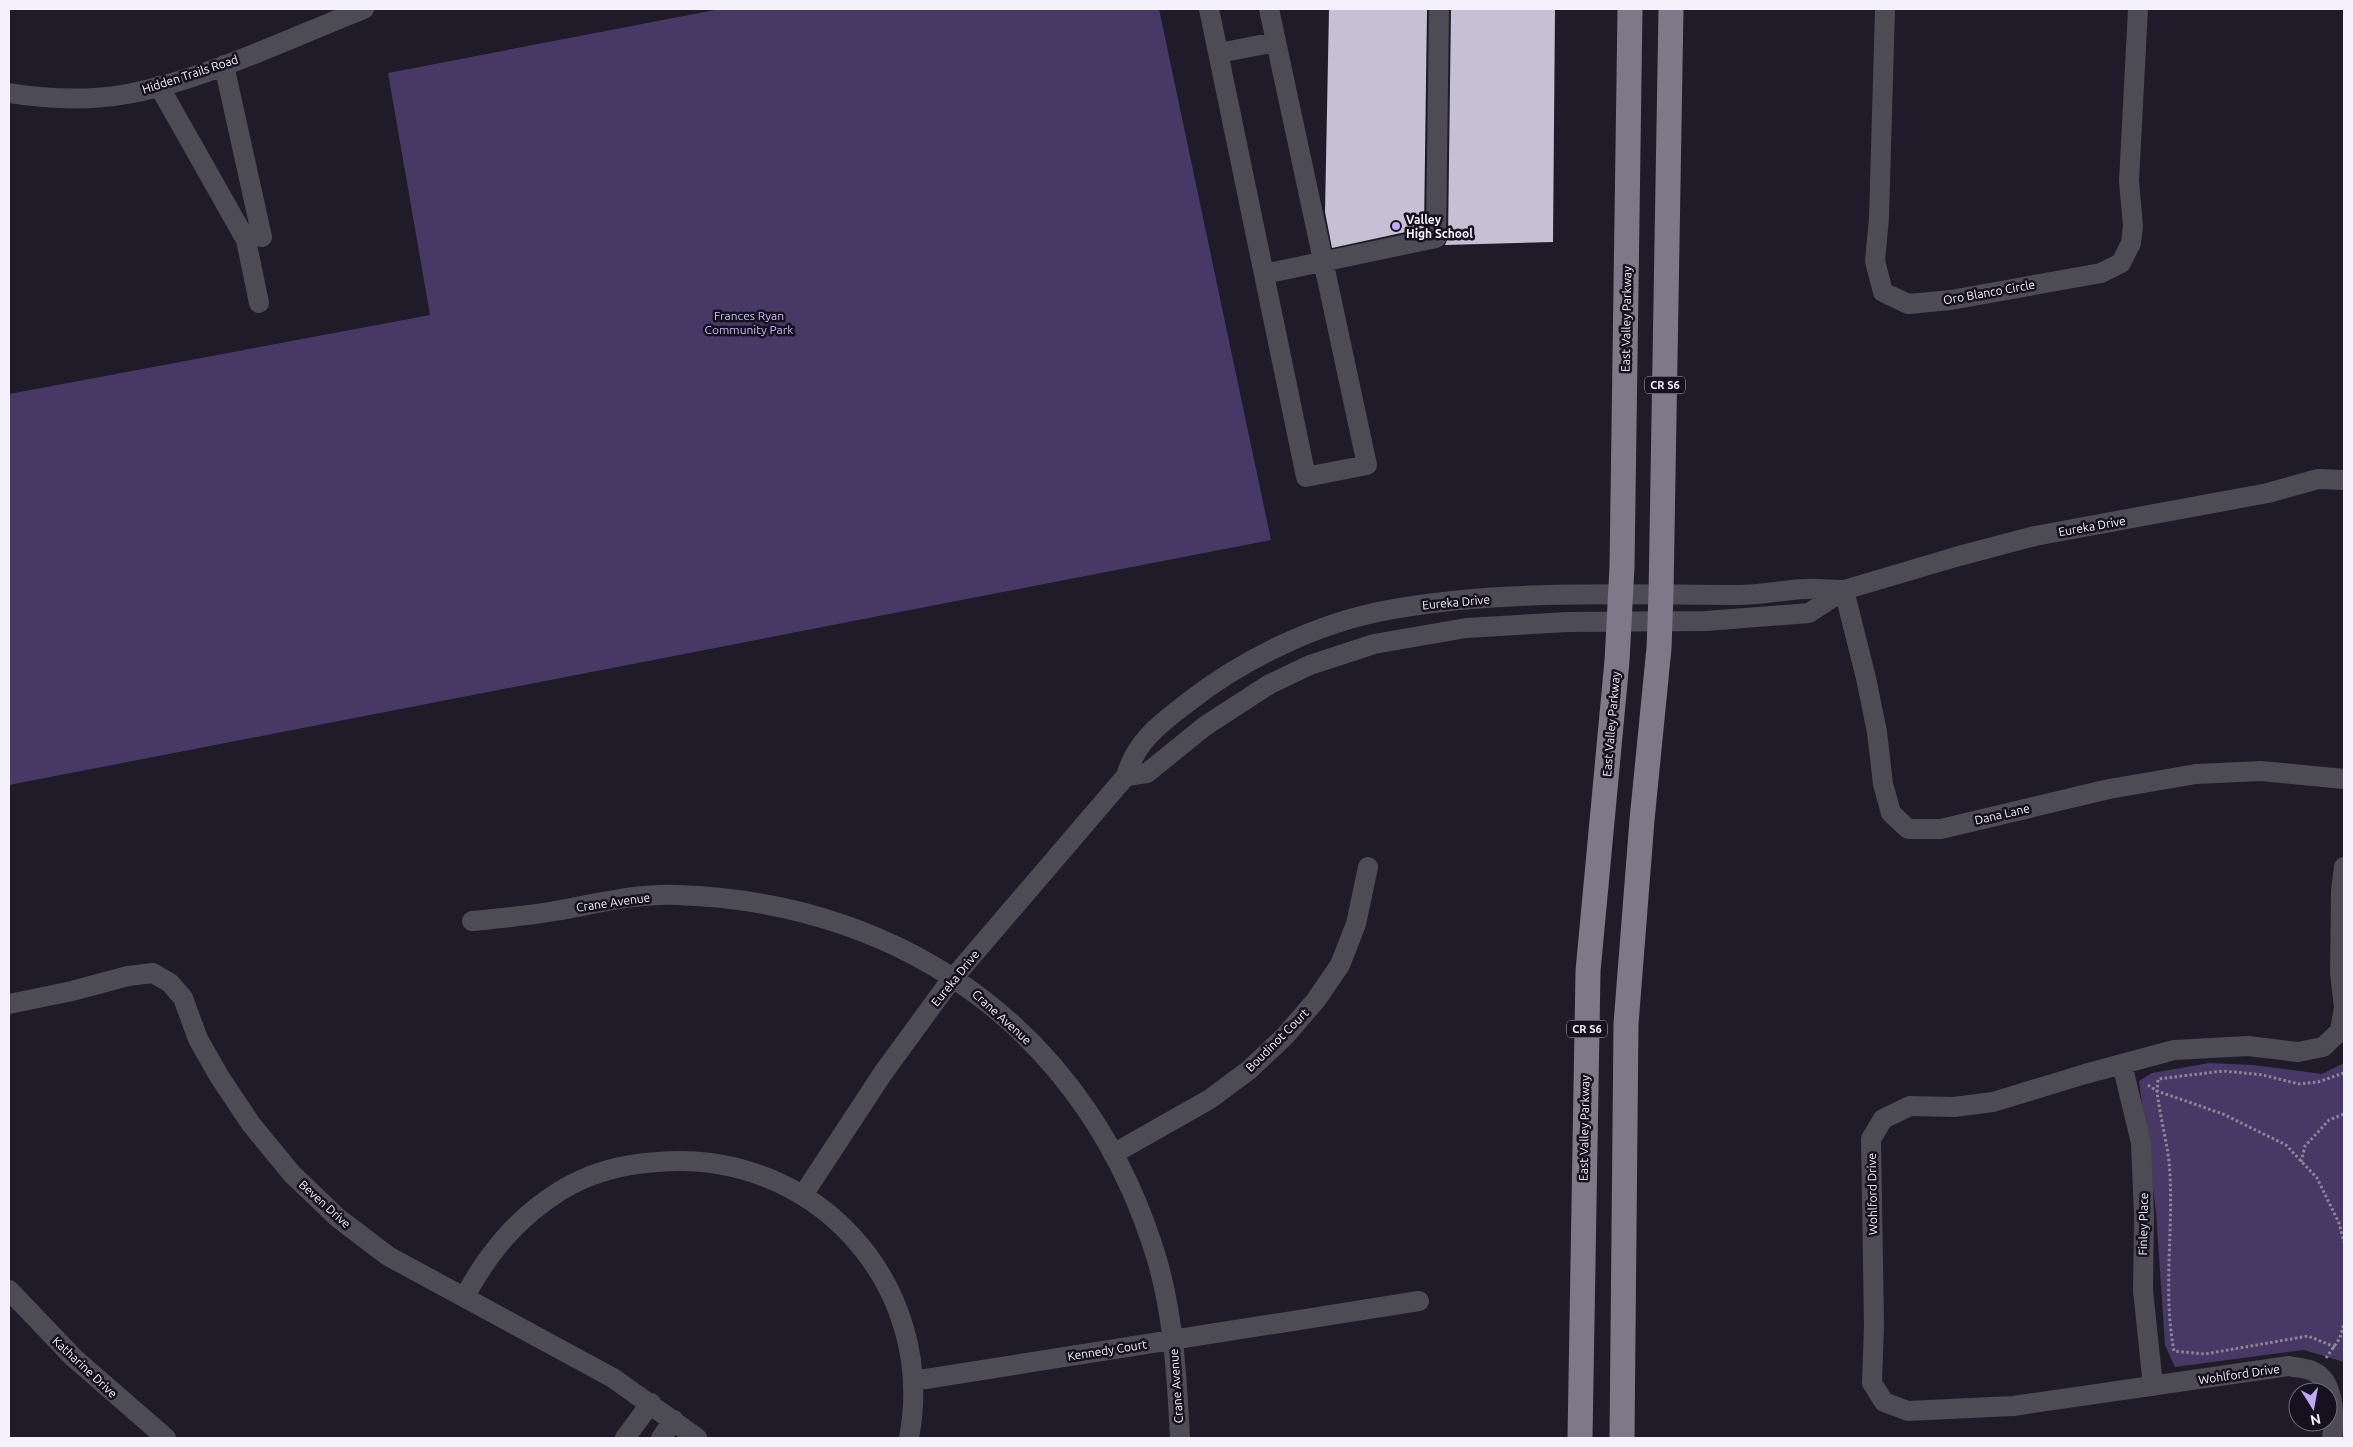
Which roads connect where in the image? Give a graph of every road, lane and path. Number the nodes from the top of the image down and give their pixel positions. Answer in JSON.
{"nodes":[{"id":1,"x":364,"y":9,"type":"edge"},
{"id":2,"x":1210,"y":9,"type":"edge"},
{"id":3,"x":1269,"y":9,"type":"edge"},
{"id":4,"x":1439,"y":9,"type":"edge"},
{"id":5,"x":1630,"y":9,"type":"edge"},
{"id":6,"x":1671,"y":9,"type":"edge"},
{"id":7,"x":1885,"y":9,"type":"edge"},
{"id":8,"x":2138,"y":9,"type":"edge"},
{"id":9,"x":1276,"y":42,"type":"junction"},
{"id":10,"x":1219,"y":54,"type":"junction"},
{"id":11,"x":224,"y":64,"type":"junction"},
{"id":12,"x":159,"y":86,"type":"junction"},
{"id":13,"x":9,"y":93,"type":"edge"},
{"id":14,"x":254,"y":239,"type":"junction"},
{"id":15,"x":1323,"y":260,"type":"junction"},
{"id":16,"x":1264,"y":274,"type":"junction"},
{"id":17,"x":259,"y":303,"type":"dead end"},
{"id":18,"x":2344,"y":480,"type":"edge"},
{"id":19,"x":1844,"y":590,"type":"junction"},
{"id":20,"x":1661,"y":594,"type":"junction"},
{"id":21,"x":1620,"y":595,"type":"junction"},
{"id":22,"x":1620,"y":621,"type":"junction"},
{"id":23,"x":1660,"y":621,"type":"junction"},
{"id":24,"x":1126,"y":776,"type":"junction"},
{"id":25,"x":2344,"y":779,"type":"edge"},
{"id":26,"x":1368,"y":867,"type":"dead end"},
{"id":27,"x":2344,"y":867,"type":"edge"},
{"id":28,"x":472,"y":921,"type":"dead end"},
{"id":29,"x":954,"y":977,"type":"junction"},
{"id":30,"x":9,"y":1004,"type":"edge"},
{"id":31,"x":2122,"y":1064,"type":"junction"},
{"id":32,"x":2344,"y":1073,"type":"edge"},
{"id":33,"x":2157,"y":1091,"type":"junction"},
{"id":34,"x":2344,"y":1114,"type":"edge"},
{"id":35,"x":1113,"y":1154,"type":"junction"},
{"id":36,"x":2302,"y":1162,"type":"junction"},
{"id":37,"x":803,"y":1194,"type":"junction"},
{"id":38,"x":2344,"y":1242,"type":"edge"},
{"id":39,"x":9,"y":1290,"type":"edge"},
{"id":40,"x":465,"y":1296,"type":"junction"},
{"id":41,"x":1419,"y":1301,"type":"dead end"},
{"id":42,"x":2344,"y":1324,"type":"edge"},
{"id":43,"x":1173,"y":1340,"type":"junction"},
{"id":44,"x":2334,"y":1347,"type":"junction"},
{"id":45,"x":2314,"y":1372,"type":"junction"},
{"id":46,"x":913,"y":1381,"type":"junction"},
{"id":47,"x":2153,"y":1386,"type":"junction"},
{"id":48,"x":651,"y":1403,"type":"junction"},
{"id":49,"x":674,"y":1420,"type":"junction"},
{"id":50,"x":166,"y":1438,"type":"edge"},
{"id":51,"x":625,"y":1438,"type":"edge"},
{"id":52,"x":661,"y":1438,"type":"edge"},
{"id":53,"x":698,"y":1438,"type":"edge"},
{"id":54,"x":909,"y":1438,"type":"edge"},
{"id":55,"x":1180,"y":1438,"type":"edge"},
{"id":56,"x":1580,"y":1438,"type":"edge"},
{"id":57,"x":1622,"y":1438,"type":"edge"},
{"id":58,"x":2332,"y":1438,"type":"edge"}],
"edges":[{"from":1,"to":11,"type":"street","name":"Hidden Trails Road"},
{"from":2,"to":10,"type":"street"},
{"from":3,"to":9,"type":"street"},
{"from":4,"to":15,"type":"street"},
{"from":5,"to":21,"type":"main road","name":"East Valley Parkway","number":"CR S6"},
{"from":6,"to":20,"type":"main road","number":"CR S6"},
{"from":7,"to":8,"type":"street","name":"Oro Blanco Circle"},
{"from":9,"to":10,"type":"street"},
{"from":9,"to":15,"type":"street"},
{"from":10,"to":16,"type":"street"},
{"from":11,"to":12,"type":"street","name":"Hidden Trails Road"},
{"from":11,"to":14,"type":"street"},
{"from":12,"to":13,"type":"street","name":"Hidden Trails Road"},
{"from":12,"to":14,"type":"street"},
{"from":14,"to":17,"type":"street"},
{"from":15,"to":16,"type":"street"},
{"from":15,"to":16,"type":"street"},
{"from":18,"to":19,"type":"street","name":"Eureka Drive"},
{"from":19,"to":20,"type":"street","name":"Eureka Drive"},
{"from":19,"to":23,"type":"street","name":"Eureka Drive"},
{"from":19,"to":25,"type":"street","name":"Dana Lane"},
{"from":20,"to":21,"type":"street","name":"Eureka Drive"},
{"from":20,"to":23,"type":"main road","number":"CR S6"},
{"from":21,"to":22,"type":"main road","name":"East Valley Parkway","number":"CR S6"},
{"from":21,"to":24,"type":"street","name":"Eureka Drive"},
{"from":22,"to":23,"type":"street","name":"Eureka Drive"},
{"from":22,"to":24,"type":"street","name":"Eureka Drive"},
{"from":22,"to":56,"type":"main road","name":"East Valley Parkway","number":"CR S6"},
{"from":23,"to":57,"type":"main road","number":"CR S6"},
{"from":24,"to":29,"type":"street","name":"Eureka Drive"},
{"from":26,"to":35,"type":"street","name":"Boudinot Court"},
{"from":27,"to":31,"type":"street","name":"Wohlford Drive"},
{"from":28,"to":29,"type":"street","name":"Crane Avenue"},
{"from":29,"to":35,"type":"street","name":"Crane Avenue"},
{"from":29,"to":37,"type":"street","name":"Eureka Drive"},
{"from":30,"to":40,"type":"street","name":"Beven Drive"},
{"from":31,"to":33,"type":"path"},
{"from":31,"to":47,"type":"street","name":"Finley Place"},
{"from":31,"to":47,"type":"street","name":"Wohlford Drive"},
{"from":32,"to":33,"type":"path"},
{"from":33,"to":36,"type":"path"},
{"from":33,"to":44,"type":"path"},
{"from":34,"to":36,"type":"path"},
{"from":35,"to":43,"type":"street","name":"Crane Avenue"},
{"from":36,"to":38,"type":"path"},
{"from":37,"to":40,"type":"street"},
{"from":37,"to":46,"type":"street"},
{"from":39,"to":50,"type":"street","name":"Katharine Drive"},
{"from":40,"to":48,"type":"street","name":"Beven Drive"},
{"from":41,"to":43,"type":"street","name":"Kennedy Court"},
{"from":42,"to":44,"type":"path"},
{"from":43,"to":46,"type":"street","name":"Kennedy Court"},
{"from":43,"to":55,"type":"street","name":"Crane Avenue"},
{"from":44,"to":45,"type":"path"},
{"from":45,"to":47,"type":"street","name":"Wohlford Drive"},
{"from":45,"to":58,"type":"street"},
{"from":46,"to":54,"type":"street"},
{"from":48,"to":49,"type":"street","name":"Beven Drive"},
{"from":48,"to":51,"type":"street"},
{"from":49,"to":52,"type":"street"},
{"from":49,"to":53,"type":"street","name":"Beven Drive"}]}
